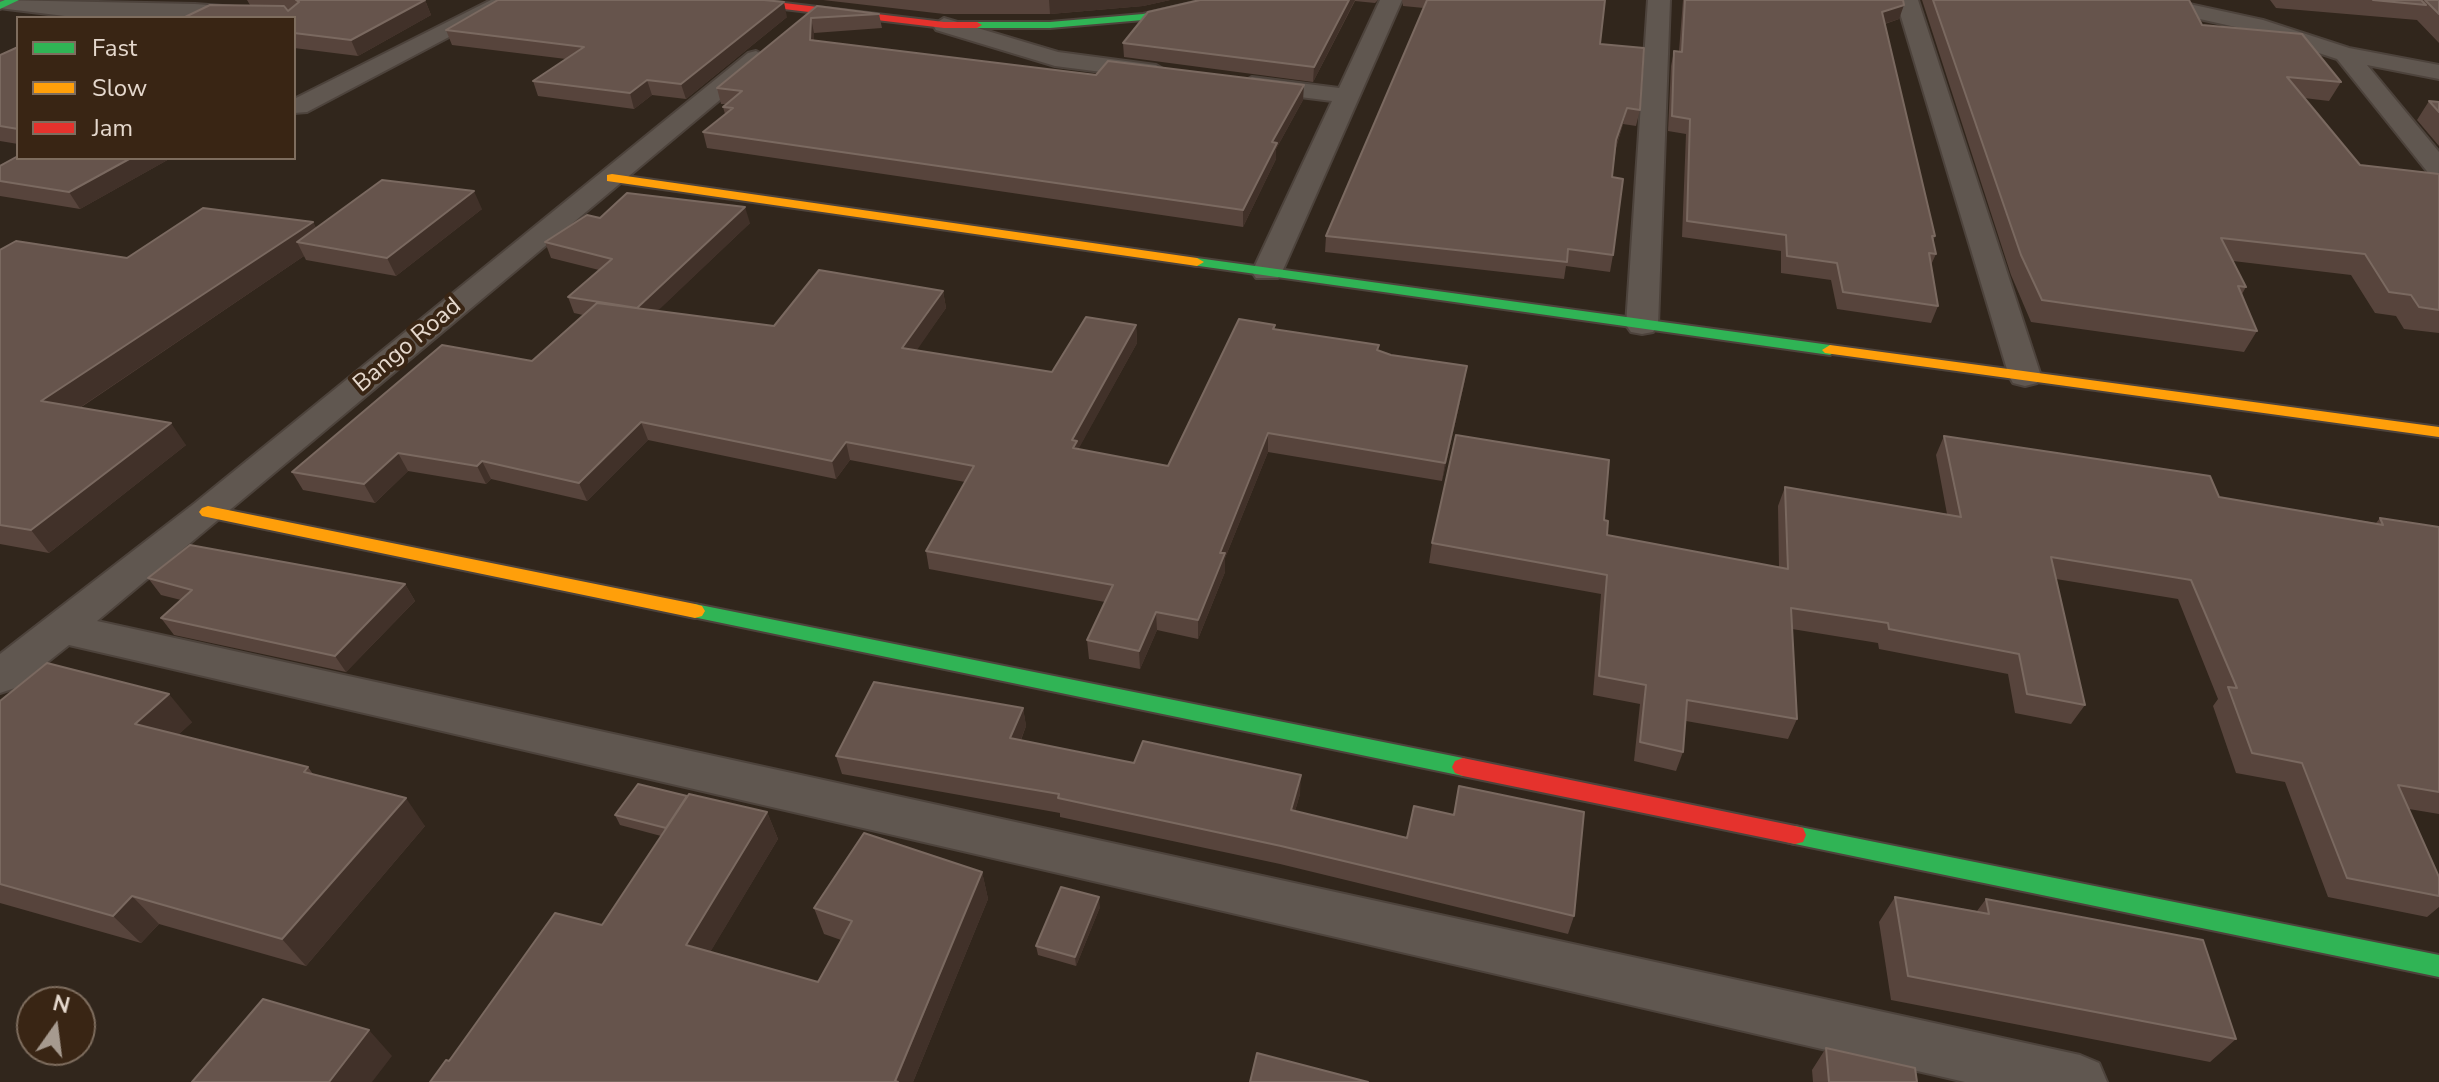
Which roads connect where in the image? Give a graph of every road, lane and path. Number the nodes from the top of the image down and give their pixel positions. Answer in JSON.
{"nodes":[{"id":1,"x":508,"y":0,"type":"edge"},
{"id":2,"x":733,"y":0,"type":"edge"},
{"id":3,"x":1216,"y":0,"type":"edge"},
{"id":4,"x":1391,"y":0,"type":"edge"},
{"id":5,"x":1659,"y":0,"type":"edge"},
{"id":6,"x":1907,"y":0,"type":"edge"},
{"id":7,"x":2123,"y":0,"type":"edge"},
{"id":8,"x":7,"y":3,"type":"edge"},
{"id":9,"x":813,"y":11,"type":"junction"},
{"id":10,"x":260,"y":16,"type":"edge"},
{"id":11,"x":944,"y":25,"type":"junction"},
{"id":12,"x":2345,"y":54,"type":"junction"},
{"id":13,"x":2439,"y":72,"type":"edge"},
{"id":14,"x":1178,"y":75,"type":"edge"},
{"id":15,"x":1224,"y":81,"type":"edge"},
{"id":16,"x":1347,"y":96,"type":"junction"},
{"id":17,"x":298,"y":107,"type":"dead end"},
{"id":18,"x":2439,"y":169,"type":"edge"},
{"id":19,"x":612,"y":178,"type":"junction"},
{"id":20,"x":1267,"y":272,"type":"junction"},
{"id":21,"x":1642,"y":325,"type":"junction"},
{"id":22,"x":2025,"y":376,"type":"junction"},
{"id":23,"x":2439,"y":432,"type":"edge"},
{"id":24,"x":208,"y":512,"type":"junction"},
{"id":25,"x":61,"y":628,"type":"junction"},
{"id":26,"x":0,"y":677,"type":"edge"},
{"id":27,"x":2439,"y":966,"type":"edge"},
{"id":28,"x":2080,"y":1082,"type":"edge"}],
"edges":[{"from":1,"to":17,"type":"street"},
{"from":2,"to":9,"type":"street"},
{"from":3,"to":11,"type":"street"},
{"from":4,"to":16,"type":"street"},
{"from":5,"to":21,"type":"street"},
{"from":6,"to":22,"type":"street"},
{"from":7,"to":12,"type":"street"},
{"from":8,"to":10,"type":"street"},
{"from":9,"to":11,"type":"street"},
{"from":9,"to":19,"type":"street","name":"Bango Road"},
{"from":11,"to":14,"type":"street"},
{"from":12,"to":13,"type":"street"},
{"from":12,"to":18,"type":"street"},
{"from":15,"to":16,"type":"street"},
{"from":16,"to":20,"type":"street"},
{"from":19,"to":20,"type":"street"},
{"from":19,"to":24,"type":"street","name":"Bango Road"},
{"from":20,"to":21,"type":"street"},
{"from":21,"to":22,"type":"street"},
{"from":22,"to":23,"type":"street"},
{"from":24,"to":25,"type":"street","name":"Bango Road"},
{"from":24,"to":27,"type":"street"},
{"from":25,"to":26,"type":"street","name":"Bango Road"},
{"from":25,"to":28,"type":"street"}]}
